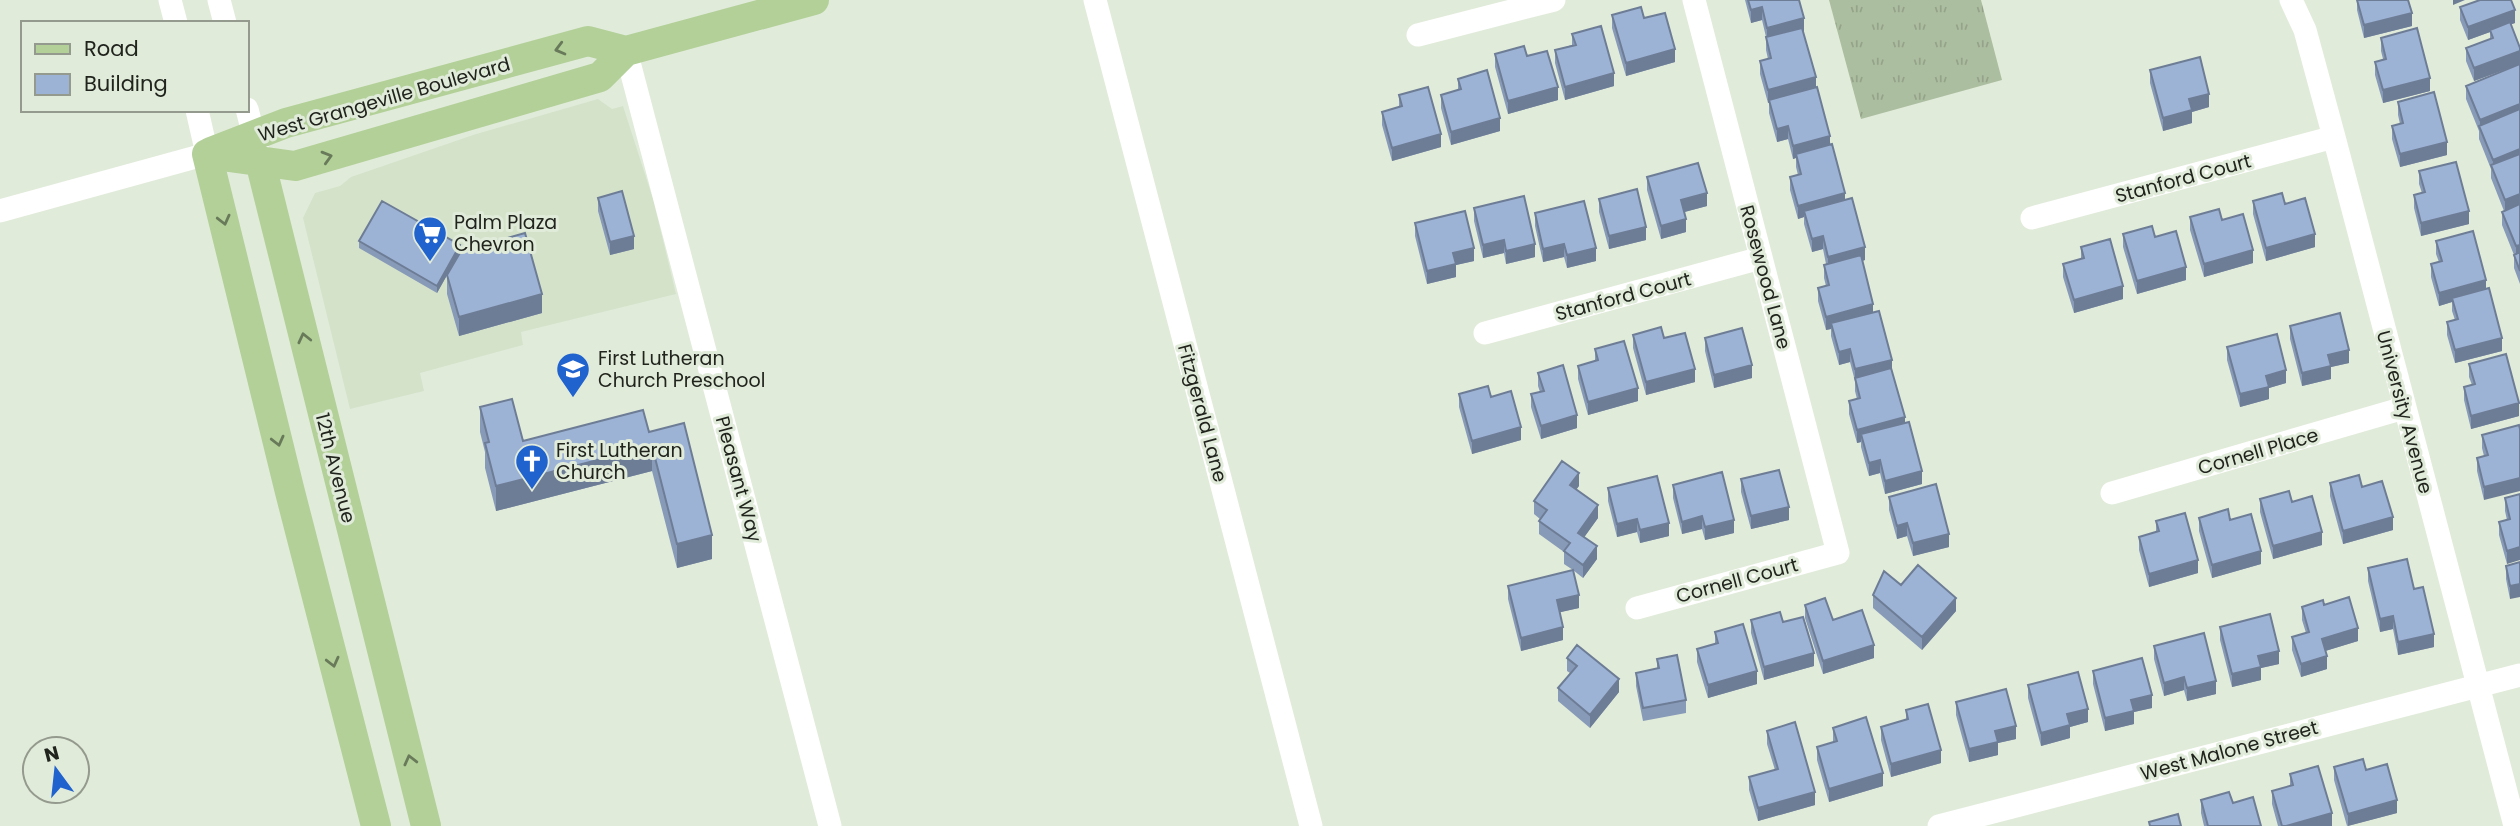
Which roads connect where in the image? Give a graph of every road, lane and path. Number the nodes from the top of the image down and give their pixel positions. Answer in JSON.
{"nodes":[{"id":1,"x":170,"y":0,"type":"edge"},
{"id":2,"x":219,"y":0,"type":"edge"},
{"id":3,"x":814,"y":0,"type":"edge"},
{"id":4,"x":1095,"y":0,"type":"edge"},
{"id":5,"x":1553,"y":0,"type":"edge"},
{"id":6,"x":1694,"y":0,"type":"edge"},
{"id":7,"x":2291,"y":0,"type":"edge"},
{"id":8,"x":175,"y":21,"type":"edge"},
{"id":9,"x":224,"y":21,"type":"edge"},
{"id":10,"x":1418,"y":35,"type":"dead end"},
{"id":11,"x":626,"y":51,"type":"junction"},
{"id":12,"x":197,"y":112,"type":"edge"},
{"id":13,"x":254,"y":135,"type":"edge"},
{"id":14,"x":2334,"y":137,"type":"junction"},
{"id":15,"x":207,"y":154,"type":"junction"},
{"id":16,"x":0,"y":211,"type":"edge"},
{"id":17,"x":2032,"y":218,"type":"dead end"},
{"id":18,"x":1761,"y":258,"type":"junction"},
{"id":19,"x":1485,"y":333,"type":"dead end"},
{"id":20,"x":2404,"y":408,"type":"junction"},
{"id":21,"x":2112,"y":493,"type":"dead end"},
{"id":22,"x":1838,"y":553,"type":"joint"},
{"id":23,"x":1637,"y":608,"type":"dead end"},
{"id":24,"x":2520,"y":675,"type":"edge"},
{"id":25,"x":2478,"y":686,"type":"junction"},
{"id":26,"x":376,"y":826,"type":"edge"},
{"id":27,"x":426,"y":826,"type":"edge"},
{"id":28,"x":830,"y":826,"type":"edge"},
{"id":29,"x":1311,"y":826,"type":"edge"},
{"id":30,"x":1939,"y":826,"type":"edge"},
{"id":31,"x":2515,"y":826,"type":"edge"}],
"edges":[{"from":1,"to":8,"type":"street"},
{"from":2,"to":9,"type":"street"},
{"from":3,"to":11,"type":"main road","name":"West Grangeville Boulevard"},
{"from":4,"to":29,"type":"street","name":"Fitzgerald Lane"},
{"from":5,"to":10,"type":"street"},
{"from":6,"to":18,"type":"street","name":"Rosewood Lane"},
{"from":7,"to":14,"type":"street","name":"University Avenue"},
{"from":11,"to":13,"type":"main road","name":"West Grangeville Boulevard","one_way":true},
{"from":13,"to":11,"type":"main road","name":"West Grangeville Boulevard","one_way":true},
{"from":11,"to":28,"type":"street","name":"Pleasant Way"},
{"from":12,"to":15,"type":"street"},
{"from":13,"to":15,"type":"main road","name":"West Grangeville Boulevard"},
{"from":27,"to":13,"type":"main road","name":"12th Avenue","one_way":true},
{"from":14,"to":17,"type":"street","name":"Stanford Court"},
{"from":14,"to":20,"type":"street","name":"University Avenue"},
{"from":15,"to":16,"type":"street"},
{"from":15,"to":26,"type":"main road","one_way":true},
{"from":18,"to":19,"type":"street","name":"Stanford Court"},
{"from":18,"to":22,"type":"street","name":"Rosewood Lane"},
{"from":20,"to":21,"type":"street","name":"Cornell Place"},
{"from":20,"to":25,"type":"street","name":"University Avenue"},
{"from":22,"to":23,"type":"street","name":"Cornell Court"},
{"from":24,"to":25,"type":"street","name":"West Malone Street"},
{"from":25,"to":30,"type":"street","name":"West Malone Street"},
{"from":25,"to":31,"type":"street","name":"University Avenue"}]}
